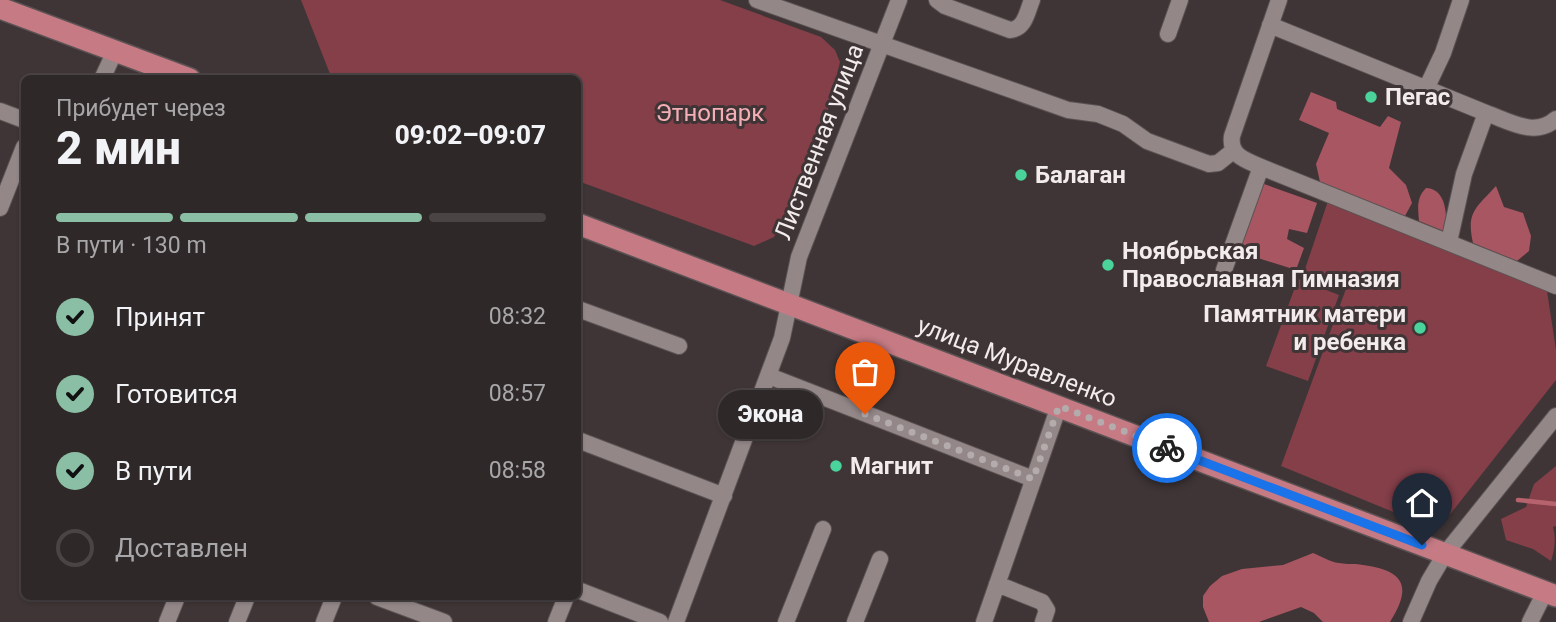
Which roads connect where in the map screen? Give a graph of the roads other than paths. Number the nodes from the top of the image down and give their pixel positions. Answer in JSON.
{"nodes":[{"id":1,"x":757,"y":0,"type":"edge"},
{"id":2,"x":899,"y":0,"type":"edge"},
{"id":3,"x":937,"y":0,"type":"edge"},
{"id":4,"x":1032,"y":0,"type":"edge"},
{"id":5,"x":1180,"y":0,"type":"edge"},
{"id":6,"x":1279,"y":0,"type":"edge"},
{"id":7,"x":1461,"y":0,"type":"edge"},
{"id":8,"x":0,"y":8,"type":"edge"},
{"id":9,"x":1270,"y":25,"type":"junction"},
{"id":10,"x":1168,"y":34,"type":"dead end"},
{"id":11,"x":882,"y":45,"type":"junction"},
{"id":12,"x":115,"y":51,"type":"junction"},
{"id":13,"x":104,"y":75,"type":"edge"},
{"id":14,"x":179,"y":75,"type":"edge"},
{"id":15,"x":1426,"y":89,"type":"junction"},
{"id":16,"x":0,"y":111,"type":"edge"},
{"id":17,"x":1486,"y":113,"type":"junction"},
{"id":18,"x":21,"y":119,"type":"edge"},
{"id":19,"x":1556,"y":119,"type":"edge"},
{"id":20,"x":1233,"y":151,"type":"junction"},
{"id":21,"x":21,"y":155,"type":"edge"},
{"id":22,"x":1261,"y":167,"type":"junction"},
{"id":23,"x":0,"y":208,"type":"edge"},
{"id":24,"x":581,"y":225,"type":"edge"},
{"id":25,"x":1449,"y":242,"type":"junction"},
{"id":26,"x":1224,"y":270,"type":"dead end"},
{"id":27,"x":1556,"y":286,"type":"edge"},
{"id":28,"x":790,"y":303,"type":"junction"},
{"id":29,"x":581,"y":310,"type":"edge"},
{"id":30,"x":679,"y":346,"type":"dead end"},
{"id":31,"x":769,"y":376,"type":"junction"},
{"id":32,"x":1059,"y":406,"type":"junction"},
{"id":33,"x":1556,"y":416,"type":"edge"},
{"id":34,"x":581,"y":441,"type":"edge"},
{"id":35,"x":1033,"y":479,"type":"junction"},
{"id":36,"x":723,"y":496,"type":"junction"},
{"id":37,"x":823,"y":529,"type":"dead end"},
{"id":38,"x":1445,"y":554,"type":"junction"},
{"id":39,"x":880,"y":559,"type":"dead end"},
{"id":40,"x":997,"y":584,"type":"junction"},
{"id":41,"x":581,"y":591,"type":"edge"},
{"id":42,"x":1551,"y":594,"type":"edge"},
{"id":43,"x":176,"y":600,"type":"edge"},
{"id":44,"x":246,"y":600,"type":"edge"},
{"id":45,"x":333,"y":600,"type":"edge"},
{"id":46,"x":383,"y":600,"type":"edge"},
{"id":47,"x":565,"y":600,"type":"edge"},
{"id":48,"x":420,"y":618,"type":"edge"},
{"id":49,"x":167,"y":622,"type":"edge"},
{"id":50,"x":237,"y":622,"type":"edge"},
{"id":51,"x":324,"y":622,"type":"edge"},
{"id":52,"x":444,"y":622,"type":"edge"},
{"id":53,"x":556,"y":622,"type":"edge"},
{"id":54,"x":660,"y":622,"type":"edge"},
{"id":55,"x":676,"y":622,"type":"edge"},
{"id":56,"x":786,"y":622,"type":"edge"},
{"id":57,"x":855,"y":622,"type":"edge"},
{"id":58,"x":984,"y":622,"type":"edge"},
{"id":59,"x":1043,"y":622,"type":"edge"},
{"id":60,"x":1410,"y":622,"type":"edge"},
{"id":61,"x":1530,"y":622,"type":"edge"}],
"edges":[{"from":1,"to":11,"type":"street"},
{"from":2,"to":11,"type":"street","name":"Лиственная улица"},
{"from":3,"to":4,"type":"street"},
{"from":5,"to":10,"type":"street"},
{"from":6,"to":9,"type":"street"},
{"from":7,"to":15,"type":"street"},
{"from":8,"to":12,"type":"main road"},
{"from":9,"to":15,"type":"street"},
{"from":9,"to":20,"type":"street"},
{"from":11,"to":20,"type":"street"},
{"from":11,"to":28,"type":"street","name":"Лиственная улица"},
{"from":12,"to":13,"type":"street"},
{"from":12,"to":14,"type":"main road"},
{"from":15,"to":17,"type":"street"},
{"from":16,"to":18,"type":"street"},
{"from":17,"to":19,"type":"street"},
{"from":17,"to":25,"type":"street"},
{"from":20,"to":22,"type":"street"},
{"from":21,"to":23,"type":"street"},
{"from":22,"to":25,"type":"street"},
{"from":22,"to":26,"type":"street"},
{"from":24,"to":28,"type":"main road","name":"улица Муравленко"},
{"from":25,"to":27,"type":"street"},
{"from":28,"to":31,"type":"street","name":"Лиственная улица"},
{"from":28,"to":32,"type":"main road","name":"улица Муравленко"},
{"from":29,"to":30,"type":"street"},
{"from":31,"to":35,"type":"street"},
{"from":31,"to":36,"type":"street","name":"Лиственная улица"},
{"from":32,"to":35,"type":"street"},
{"from":32,"to":38,"type":"main road","name":"улица Муравленко"},
{"from":33,"to":38,"type":"street"},
{"from":34,"to":36,"type":"street"},
{"from":35,"to":40,"type":"street"},
{"from":36,"to":55,"type":"street","name":"Лиственная улица"},
{"from":37,"to":56,"type":"street"},
{"from":38,"to":42,"type":"main road","name":"улица Муравленко"},
{"from":38,"to":60,"type":"street"},
{"from":39,"to":57,"type":"street"},
{"from":40,"to":58,"type":"street"},
{"from":40,"to":59,"type":"street"},
{"from":41,"to":54,"type":"street"},
{"from":42,"to":61,"type":"street"},
{"from":43,"to":49,"type":"street"},
{"from":44,"to":50,"type":"street"},
{"from":45,"to":51,"type":"street"},
{"from":46,"to":48,"type":"street"},
{"from":47,"to":53,"type":"street"},
{"from":48,"to":52,"type":"street"}]}
